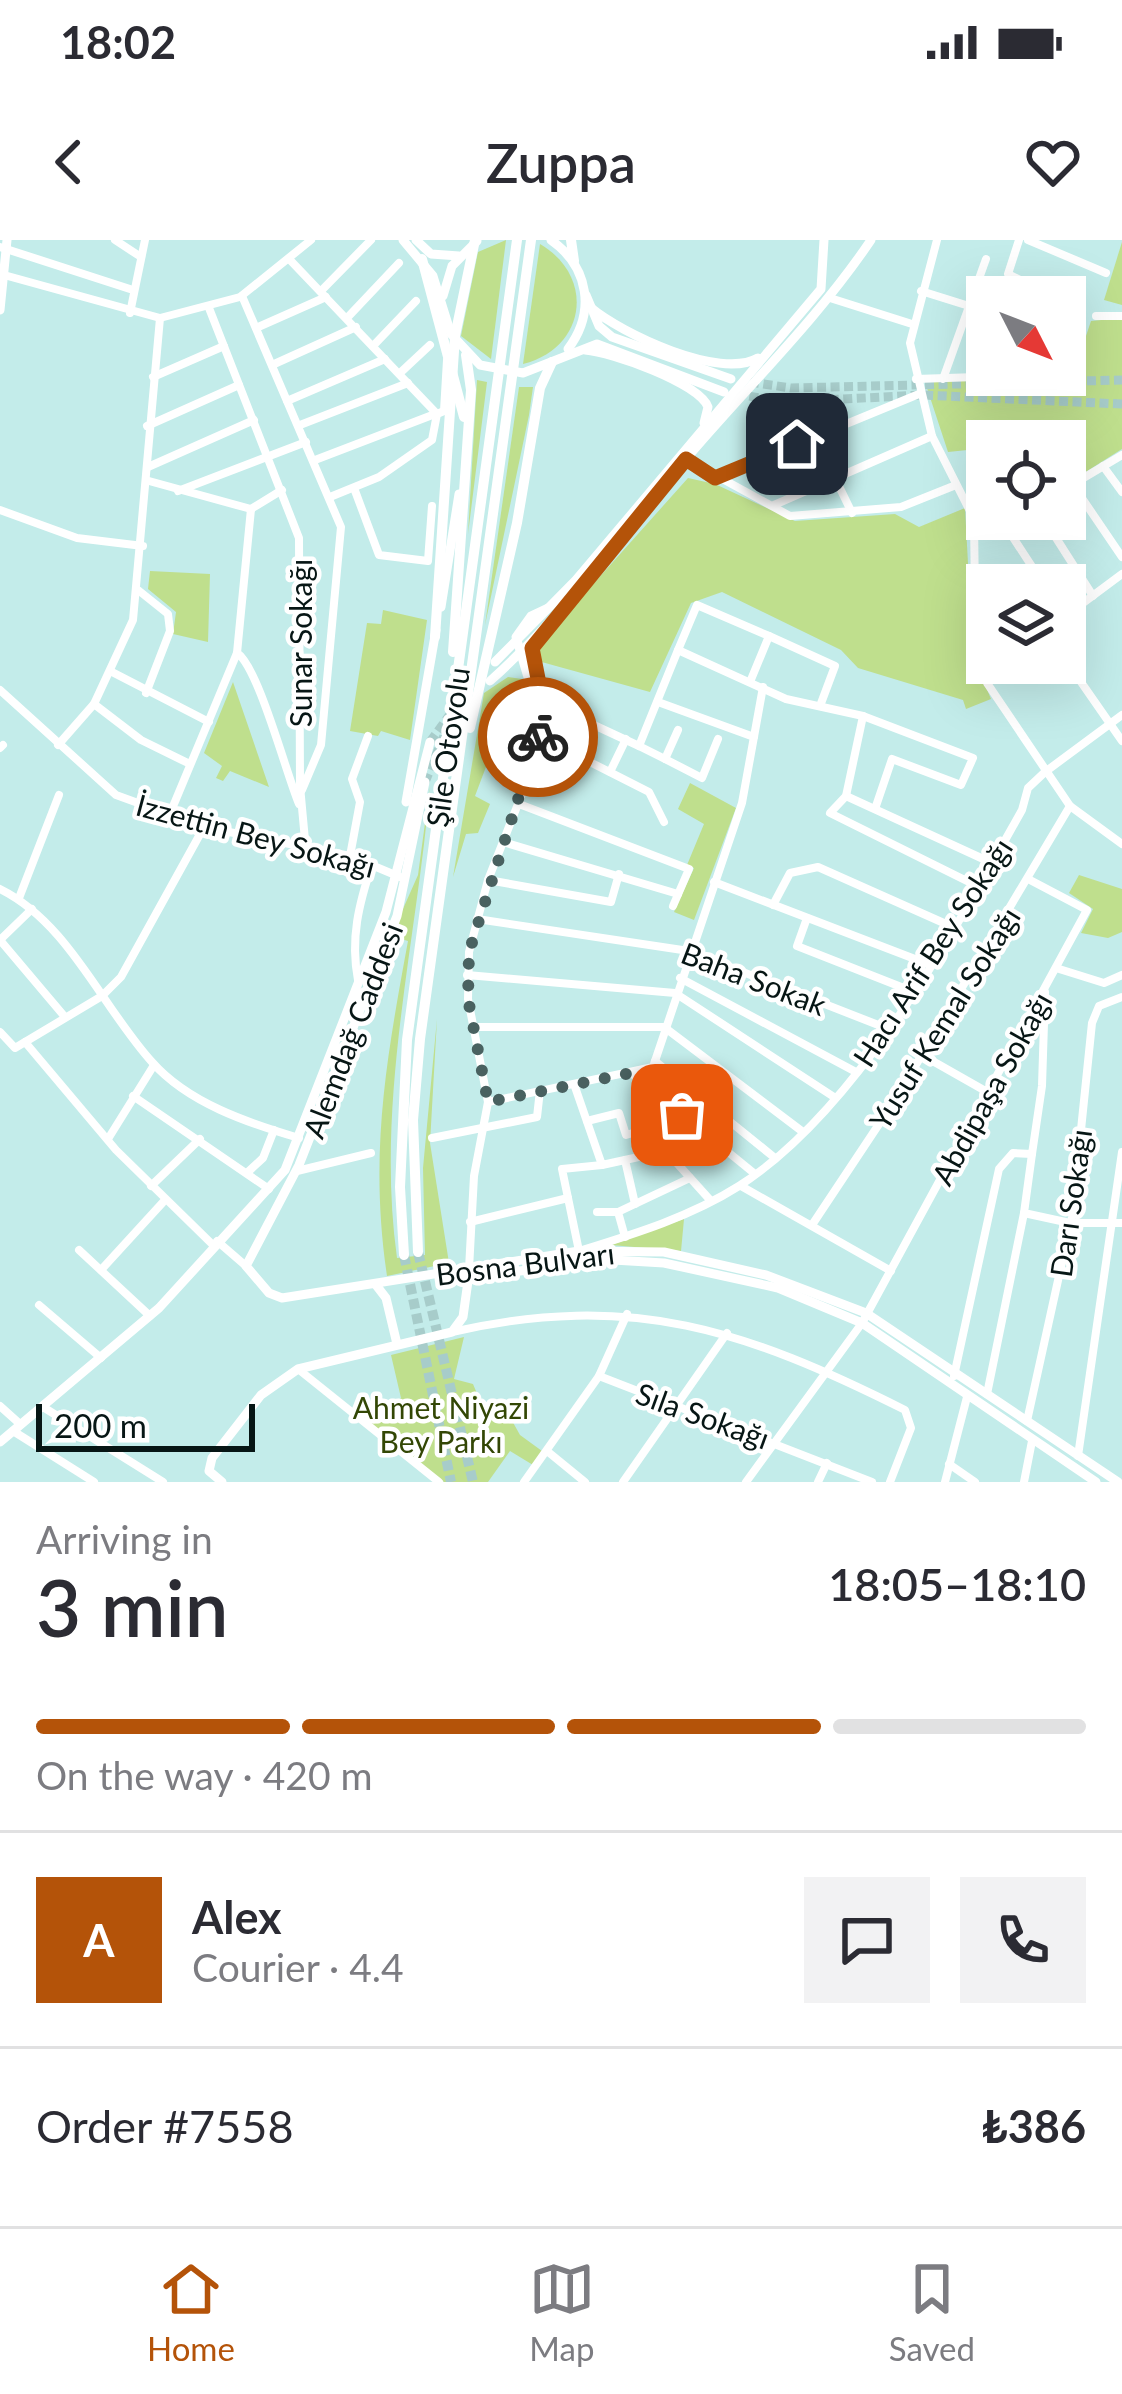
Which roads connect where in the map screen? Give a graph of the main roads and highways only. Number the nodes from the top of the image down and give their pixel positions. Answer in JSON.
{"nodes":[{"id":1,"x":403,"y":240,"type":"edge"},
{"id":2,"x":416,"y":240,"type":"edge"},
{"id":3,"x":477,"y":240,"type":"edge"},
{"id":4,"x":517,"y":240,"type":"edge"},
{"id":5,"x":530,"y":240,"type":"edge"},
{"id":6,"x":551,"y":240,"type":"edge"},
{"id":7,"x":571,"y":240,"type":"edge"},
{"id":8,"x":824,"y":240,"type":"edge"},
{"id":9,"x":871,"y":240,"type":"edge"},
{"id":10,"x":5,"y":245,"type":"edge"},
{"id":11,"x":459,"y":256,"type":"junction"},
{"id":12,"x":422,"y":259,"type":"junction"},
{"id":13,"x":574,"y":261,"type":"junction"},
{"id":14,"x":826,"y":267,"type":"junction"},
{"id":15,"x":848,"y":274,"type":"junction"},
{"id":16,"x":588,"y":301,"type":"junction"},
{"id":17,"x":443,"y":302,"type":"junction"},
{"id":18,"x":0,"y":310,"type":"edge"},
{"id":19,"x":569,"y":351,"type":"junction"},
{"id":20,"x":768,"y":352,"type":"junction"},
{"id":21,"x":466,"y":355,"type":"junction"},
{"id":22,"x":552,"y":362,"type":"junction"},
{"id":23,"x":731,"y":379,"type":"tunnel mouth"},
{"id":24,"x":724,"y":392,"type":"tunnel mouth"},
{"id":25,"x":499,"y":416,"type":"junction"},
{"id":26,"x":466,"y":428,"type":"junction"},
{"id":27,"x":698,"y":433,"type":"junction"},
{"id":28,"x":464,"y":460,"type":"junction"},
{"id":29,"x":544,"y":632,"type":"junction"},
{"id":30,"x":435,"y":637,"type":"junction"},
{"id":31,"x":521,"y":646,"type":"junction"},
{"id":32,"x":495,"y":662,"type":"dead end"},
{"id":33,"x":528,"y":680,"type":"junction"},
{"id":34,"x":450,"y":721,"type":"junction"},
{"id":35,"x":430,"y":742,"type":"tunnel mouth"},
{"id":36,"x":425,"y":782,"type":"tunnel mouth"},
{"id":37,"x":451,"y":820,"type":"junction"},
{"id":38,"x":405,"y":831,"type":"junction"},
{"id":39,"x":304,"y":1138,"type":"junction"},
{"id":40,"x":269,"y":1189,"type":"junction"},
{"id":41,"x":284,"y":1197,"type":"junction"},
{"id":42,"x":255,"y":1202,"type":"junction"},
{"id":43,"x":274,"y":1216,"type":"junction"},
{"id":44,"x":246,"y":1266,"type":"joint"},
{"id":45,"x":469,"y":1273,"type":"junction"},
{"id":46,"x":376,"y":1285,"type":"junction"},
{"id":47,"x":864,"y":1318,"type":"junction"},
{"id":48,"x":397,"y":1344,"type":"junction"},
{"id":49,"x":0,"y":1442,"type":"edge"},
{"id":50,"x":222,"y":1481,"type":"edge"},
{"id":51,"x":1096,"y":1482,"type":"edge"},
{"id":52,"x":1118,"y":1482,"type":"edge"}],
"edges":[{"from":1,"to":12,"type":"main road"},
{"from":2,"to":11,"type":"main road"},
{"from":3,"to":11,"type":"main road"},
{"from":3,"to":30,"type":"highway"},
{"from":4,"to":25,"type":"highway","name":"Şile Otoyolu"},
{"from":5,"to":25,"type":"highway","name":"Şile Otoyolu"},
{"from":6,"to":13,"type":"main road"},
{"from":7,"to":13,"type":"highway"},
{"from":8,"to":14,"type":"main road"},
{"from":9,"to":15,"type":"main road"},
{"from":10,"to":18,"type":"main road"},
{"from":11,"to":17,"type":"main road"},
{"from":12,"to":17,"type":"main road"},
{"from":12,"to":26,"type":"highway"},
{"from":13,"to":16,"type":"main road"},
{"from":14,"to":15,"type":"main road"},
{"from":14,"to":20,"type":"main road"},
{"from":15,"to":29,"type":"main road"},
{"from":16,"to":19,"type":"main road"},
{"from":16,"to":20,"type":"main road"},
{"from":16,"to":23,"type":"main road"},
{"from":17,"to":21,"type":"main road"},
{"from":19,"to":22,"type":"main road"},
{"from":19,"to":24,"type":"main road"},
{"from":19,"to":27,"type":"main road"},
{"from":20,"to":27,"type":"main road"},
{"from":21,"to":22,"type":"main road"},
{"from":21,"to":26,"type":"highway"},
{"from":22,"to":37,"type":"highway"},
{"from":25,"to":34,"type":"highway","name":"Şile Otoyolu"},
{"from":25,"to":37,"type":"highway","name":"Şile Otoyolu"},
{"from":26,"to":28,"type":"highway"},
{"from":27,"to":31,"type":"main road"},
{"from":28,"to":30,"type":"main road"},
{"from":28,"to":34,"type":"highway"},
{"from":29,"to":31,"type":"main road"},
{"from":29,"to":33,"type":"main road"},
{"from":30,"to":38,"type":"main road"},
{"from":31,"to":32,"type":"main road"},
{"from":31,"to":33,"type":"main road"},
{"from":31,"to":33,"type":"main road"},
{"from":34,"to":37,"type":"highway","name":"Şile Otoyolu"},
{"from":35,"to":38,"type":"main road","name":"Alemdağ Caddesi"},
{"from":36,"to":39,"type":"main road","name":"Alemdağ Caddesi"},
{"from":38,"to":39,"type":"main road","name":"Alemdağ Caddesi"},
{"from":39,"to":40,"type":"main road"},
{"from":39,"to":41,"type":"main road","name":"Alemdağ Caddesi"},
{"from":40,"to":41,"type":"main road"},
{"from":40,"to":42,"type":"main road"},
{"from":41,"to":43,"type":"main road","name":"Alemdağ Caddesi"},
{"from":42,"to":43,"type":"main road"},
{"from":42,"to":49,"type":"main road"},
{"from":43,"to":44,"type":"main road","name":"Alemdağ Caddesi"},
{"from":44,"to":46,"type":"main road","name":"Bosna Bulvarı"},
{"from":45,"to":46,"type":"main road","name":"Bosna Bulvarı"},
{"from":45,"to":47,"type":"main road","name":"Bosna Bulvarı"},
{"from":45,"to":47,"type":"main road","name":"Bosna Bulvarı"},
{"from":45,"to":48,"type":"main road"},
{"from":46,"to":48,"type":"main road"},
{"from":47,"to":51,"type":"main road","name":"Bosna Bulvarı"},
{"from":47,"to":52,"type":"main road","name":"Bosna Bulvarı"},
{"from":48,"to":50,"type":"main road"}]}
